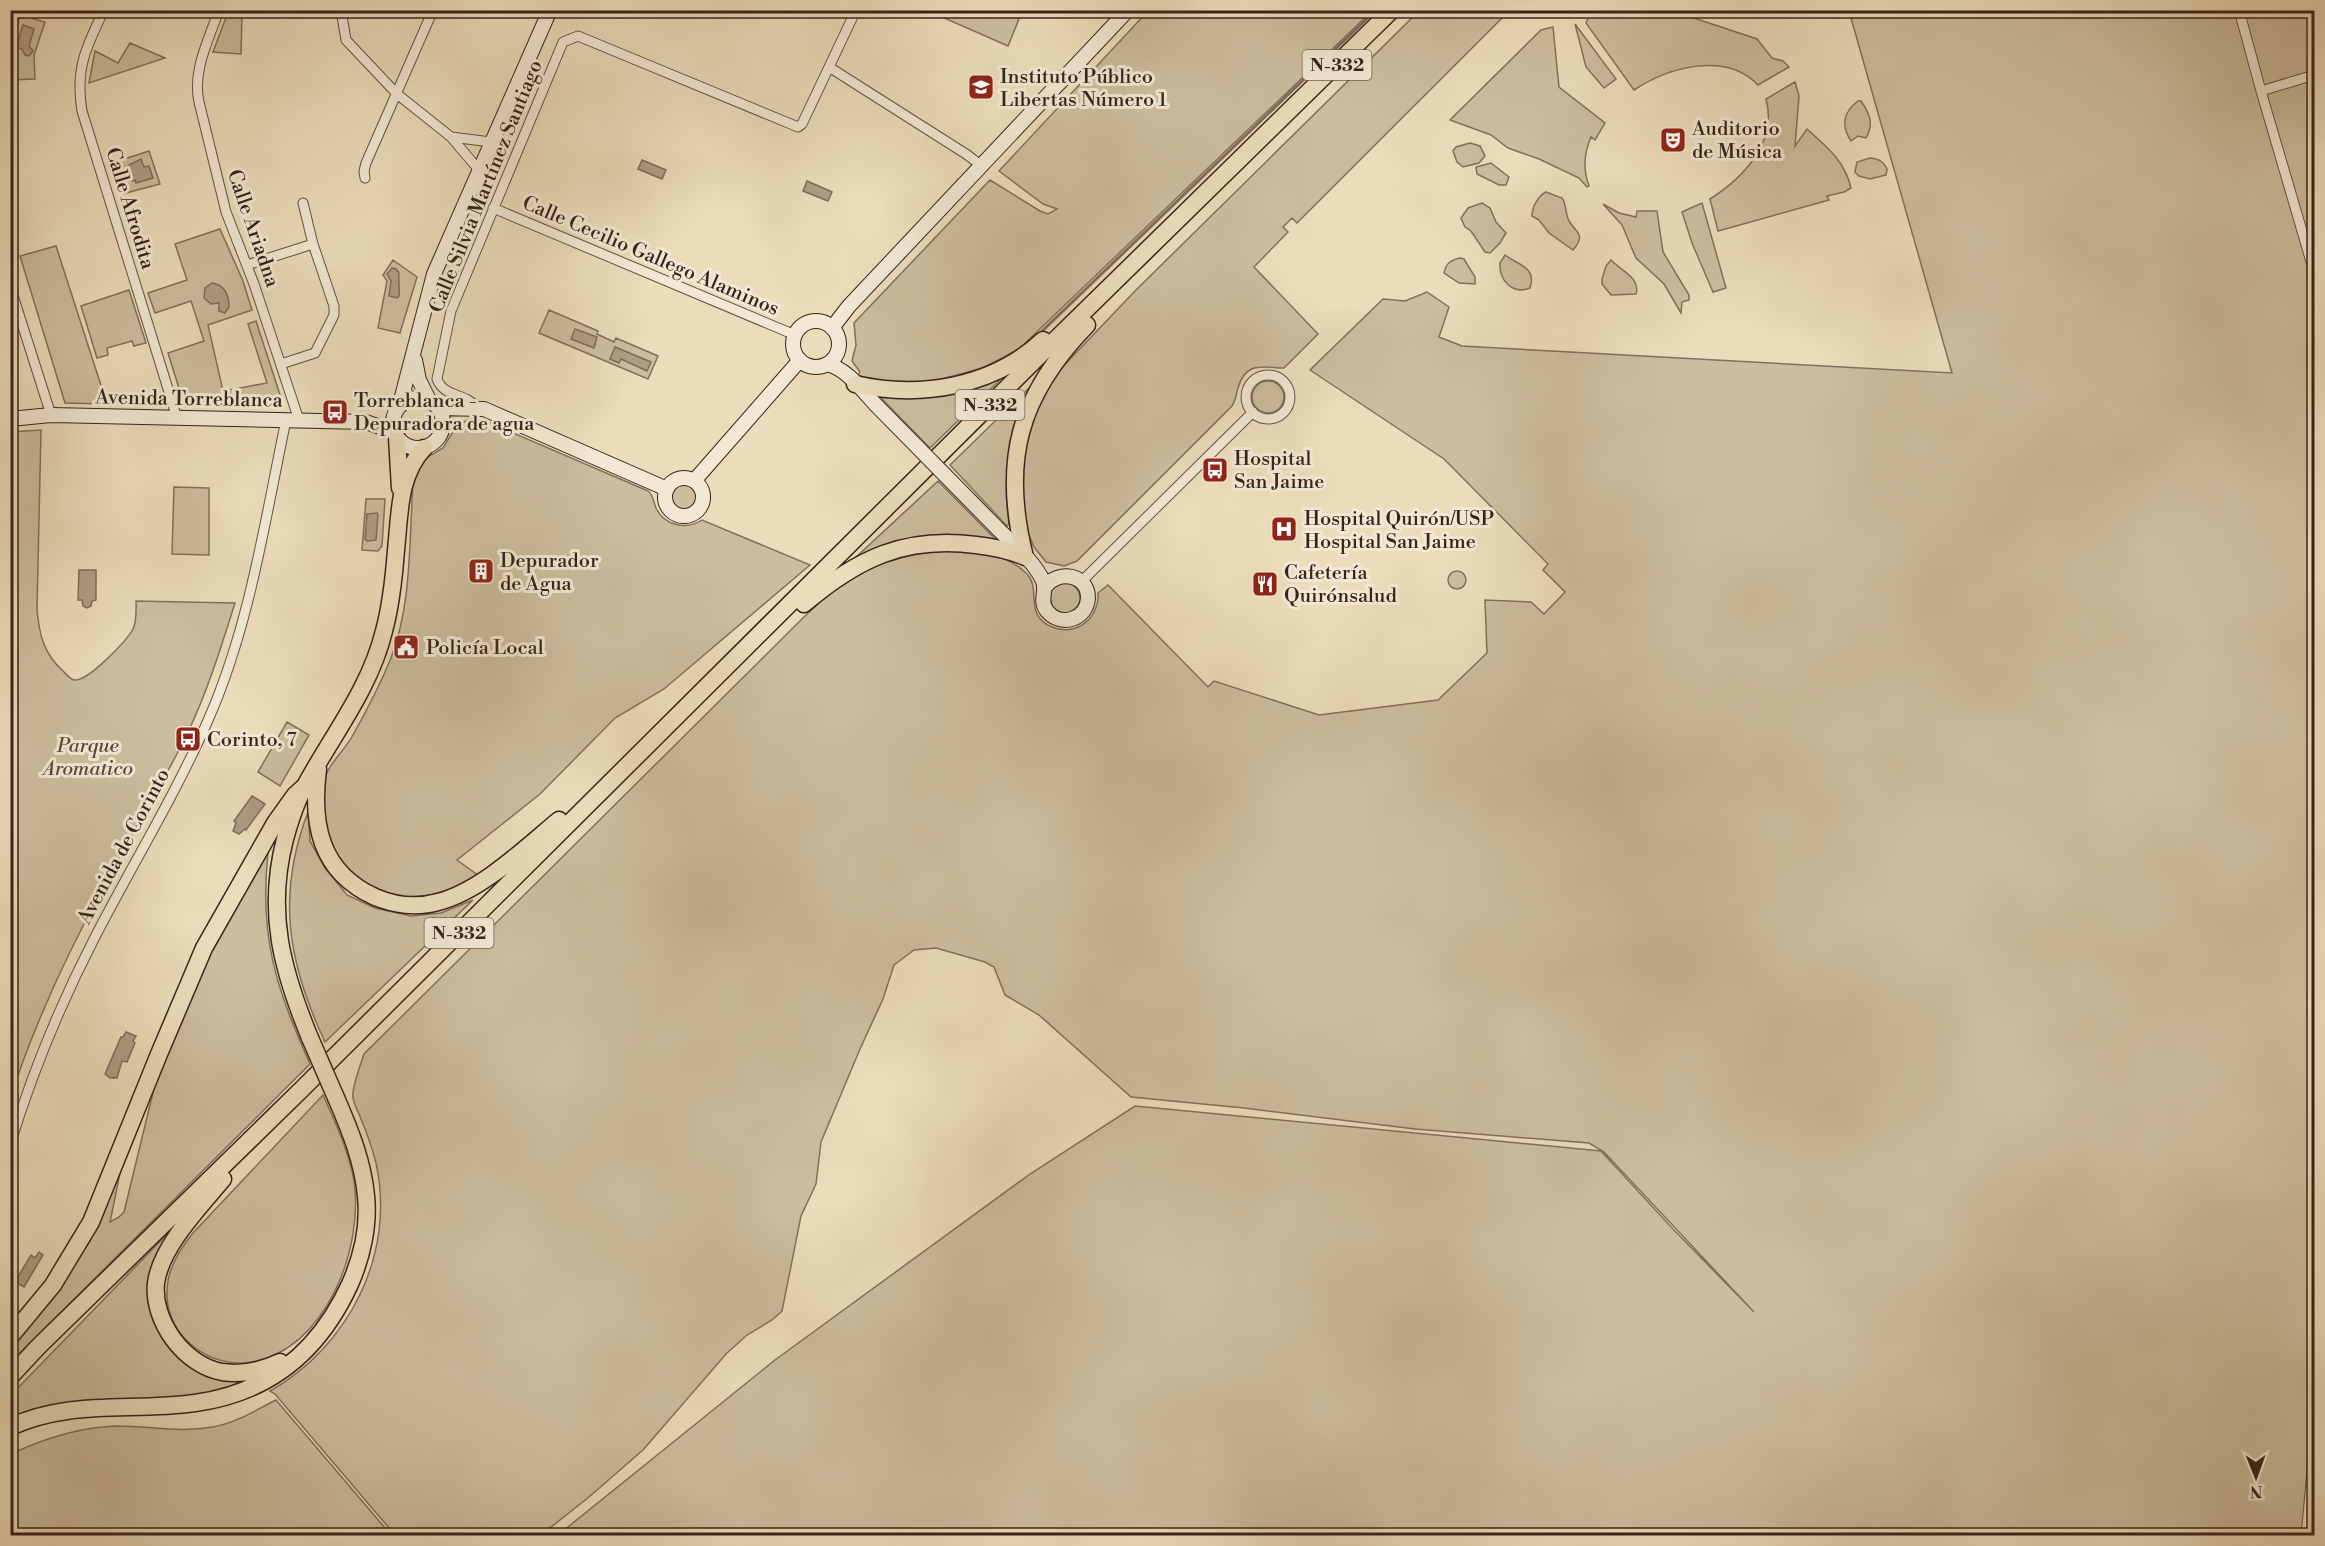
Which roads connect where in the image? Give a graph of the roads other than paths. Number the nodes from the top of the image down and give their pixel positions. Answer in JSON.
{"nodes":[{"id":1,"x":104,"y":10,"type":"edge"},
{"id":2,"x":219,"y":10,"type":"edge"},
{"id":3,"x":341,"y":10,"type":"edge"},
{"id":4,"x":433,"y":10,"type":"edge"},
{"id":5,"x":549,"y":10,"type":"edge"},
{"id":6,"x":856,"y":10,"type":"edge"},
{"id":7,"x":1128,"y":10,"type":"edge"},
{"id":8,"x":1392,"y":10,"type":"edge"},
{"id":9,"x":2239,"y":10,"type":"edge"},
{"id":10,"x":829,"y":67,"type":"junction"},
{"id":11,"x":2314,"y":75,"type":"edge"},
{"id":12,"x":2261,"y":91,"type":"junction"},
{"id":13,"x":397,"y":94,"type":"junction"},
{"id":14,"x":1282,"y":119,"type":"junction"},
{"id":15,"x":451,"y":137,"type":"junction"},
{"id":16,"x":491,"y":142,"type":"junction"},
{"id":17,"x":982,"y":166,"type":"junction"},
{"id":18,"x":479,"y":170,"type":"junction"},
{"id":19,"x":365,"y":178,"type":"dead end"},
{"id":20,"x":303,"y":203,"type":"dead end"},
{"id":21,"x":493,"y":208,"type":"junction"},
{"id":22,"x":313,"y":244,"type":"junction"},
{"id":23,"x":247,"y":265,"type":"junction"},
{"id":24,"x":2314,"y":272,"type":"edge"},
{"id":25,"x":10,"y":286,"type":"edge"},
{"id":26,"x":832,"y":328,"type":"junction"},
{"id":27,"x":795,"y":336,"type":"junction"},
{"id":28,"x":415,"y":354,"type":"junction"},
{"id":29,"x":832,"y":359,"type":"junction"},
{"id":30,"x":800,"y":360,"type":"junction"},
{"id":31,"x":281,"y":364,"type":"junction"},
{"id":32,"x":850,"y":379,"type":"junction"},
{"id":33,"x":434,"y":404,"type":"junction"},
{"id":34,"x":398,"y":407,"type":"junction"},
{"id":35,"x":471,"y":409,"type":"junction"},
{"id":36,"x":1253,"y":412,"type":"junction"},
{"id":37,"x":51,"y":415,"type":"junction"},
{"id":38,"x":177,"y":418,"type":"junction"},
{"id":39,"x":10,"y":419,"type":"edge"},
{"id":40,"x":293,"y":420,"type":"junction"},
{"id":41,"x":368,"y":422,"type":"junction"},
{"id":42,"x":443,"y":426,"type":"junction"},
{"id":43,"x":396,"y":435,"type":"junction"},
{"id":44,"x":424,"y":447,"type":"junction"},
{"id":45,"x":694,"y":481,"type":"junction"},
{"id":46,"x":667,"y":489,"type":"junction"},
{"id":47,"x":401,"y":497,"type":"junction"},
{"id":48,"x":1025,"y":557,"type":"junction"},
{"id":49,"x":1038,"y":572,"type":"junction"},
{"id":50,"x":1057,"y":577,"type":"junction"},
{"id":51,"x":1081,"y":582,"type":"junction"},
{"id":52,"x":1045,"y":587,"type":"junction"},
{"id":53,"x":700,"y":693,"type":"junction"},
{"id":54,"x":318,"y":763,"type":"junction"},
{"id":55,"x":614,"y":778,"type":"junction"},
{"id":56,"x":305,"y":786,"type":"junction"},
{"id":57,"x":303,"y":1088,"type":"junction"},
{"id":58,"x":10,"y":1145,"type":"edge"},
{"id":59,"x":10,"y":1337,"type":"edge"},
{"id":60,"x":316,"y":1340,"type":"junction"},
{"id":61,"x":10,"y":1377,"type":"edge"},
{"id":62,"x":10,"y":1427,"type":"edge"},
{"id":63,"x":2314,"y":1450,"type":"edge"},
{"id":64,"x":2306,"y":1536,"type":"edge"}],
"edges":[{"from":1,"to":38,"type":"street","name":"Calle Afrodita"},
{"from":2,"to":23,"type":"street","name":"Calle Ariadna"},
{"from":3,"to":13,"type":"street"},
{"from":4,"to":13,"type":"street"},
{"from":5,"to":16,"type":"street"},
{"from":6,"to":10,"type":"street"},
{"from":7,"to":17,"type":"street"},
{"from":8,"to":14,"type":"highway","number":"N-332"},
{"from":9,"to":12,"type":"street"},
{"from":10,"to":17,"type":"street"},
{"from":10,"to":21,"type":"street","name":"Calle Silvia Martínez Santiago"},
{"from":11,"to":12,"type":"street"},
{"from":12,"to":24,"type":"street"},
{"from":13,"to":15,"type":"street"},
{"from":13,"to":19,"type":"street"},
{"from":14,"to":32,"type":"highway","number":"N-332"},
{"from":14,"to":48,"type":"highway"},
{"from":14,"to":53,"type":"highway","number":"N-332"},
{"from":15,"to":16,"type":"street"},
{"from":15,"to":18,"type":"street"},
{"from":16,"to":18,"type":"street"},
{"from":17,"to":26,"type":"street"},
{"from":18,"to":28,"type":"street"},
{"from":20,"to":22,"type":"street"},
{"from":21,"to":27,"type":"street","name":"Calle Cecilio Gallego Alaminos"},
{"from":21,"to":35,"type":"street","name":"Calle Silvia Martínez Santiago"},
{"from":22,"to":23,"type":"street"},
{"from":22,"to":31,"type":"street"},
{"from":23,"to":31,"type":"street","name":"Calle Ariadna"},
{"from":25,"to":37,"type":"street"},
{"from":26,"to":27,"type":"street"},
{"from":26,"to":29,"type":"street"},
{"from":27,"to":30,"type":"street"},
{"from":28,"to":33,"type":"street"},
{"from":28,"to":34,"type":"street"},
{"from":29,"to":30,"type":"street"},
{"from":29,"to":32,"type":"street"},
{"from":30,"to":45,"type":"street"},
{"from":31,"to":40,"type":"street","name":"Calle Ariadna"},
{"from":32,"to":48,"type":"street","bridge":true},
{"from":33,"to":34,"type":"street"},
{"from":33,"to":35,"type":"street"},
{"from":33,"to":42,"type":"street"},
{"from":34,"to":41,"type":"street"},
{"from":34,"to":43,"type":"street"},
{"from":35,"to":42,"type":"street"},
{"from":35,"to":46,"type":"street"},
{"from":36,"to":36,"type":"street"},
{"from":36,"to":51,"type":"street"},
{"from":37,"to":38,"type":"street","name":"Avenida Torreblanca"},
{"from":37,"to":39,"type":"street","name":"Avenida Torreblanca"},
{"from":38,"to":40,"type":"street","name":"Avenida Torreblanca"},
{"from":40,"to":41,"type":"street","name":"Avenida Torreblanca"},
{"from":40,"to":58,"type":"street","name":"Avenida de Corinto"},
{"from":41,"to":43,"type":"street"},
{"from":42,"to":44,"type":"street"},
{"from":43,"to":44,"type":"street"},
{"from":43,"to":47,"type":"highway"},
{"from":44,"to":47,"type":"highway"},
{"from":45,"to":46,"type":"street"},
{"from":45,"to":46,"type":"street"},
{"from":47,"to":54,"type":"highway"},
{"from":48,"to":49,"type":"street"},
{"from":48,"to":53,"type":"highway"},
{"from":49,"to":50,"type":"street"},
{"from":49,"to":52,"type":"street"},
{"from":50,"to":51,"type":"street"},
{"from":50,"to":52,"type":"street"},
{"from":51,"to":52,"type":"street"},
{"from":53,"to":55,"type":"highway","number":"N-332"},
{"from":54,"to":55,"type":"highway"},
{"from":54,"to":56,"type":"highway"},
{"from":55,"to":57,"type":"highway","number":"N-332"},
{"from":56,"to":59,"type":"highway"},
{"from":56,"to":60,"type":"highway","bridge":true},
{"from":57,"to":60,"type":"highway"},
{"from":57,"to":61,"type":"highway","number":"N-332"},
{"from":60,"to":62,"type":"highway"},
{"from":63,"to":64,"type":"street"}]}
